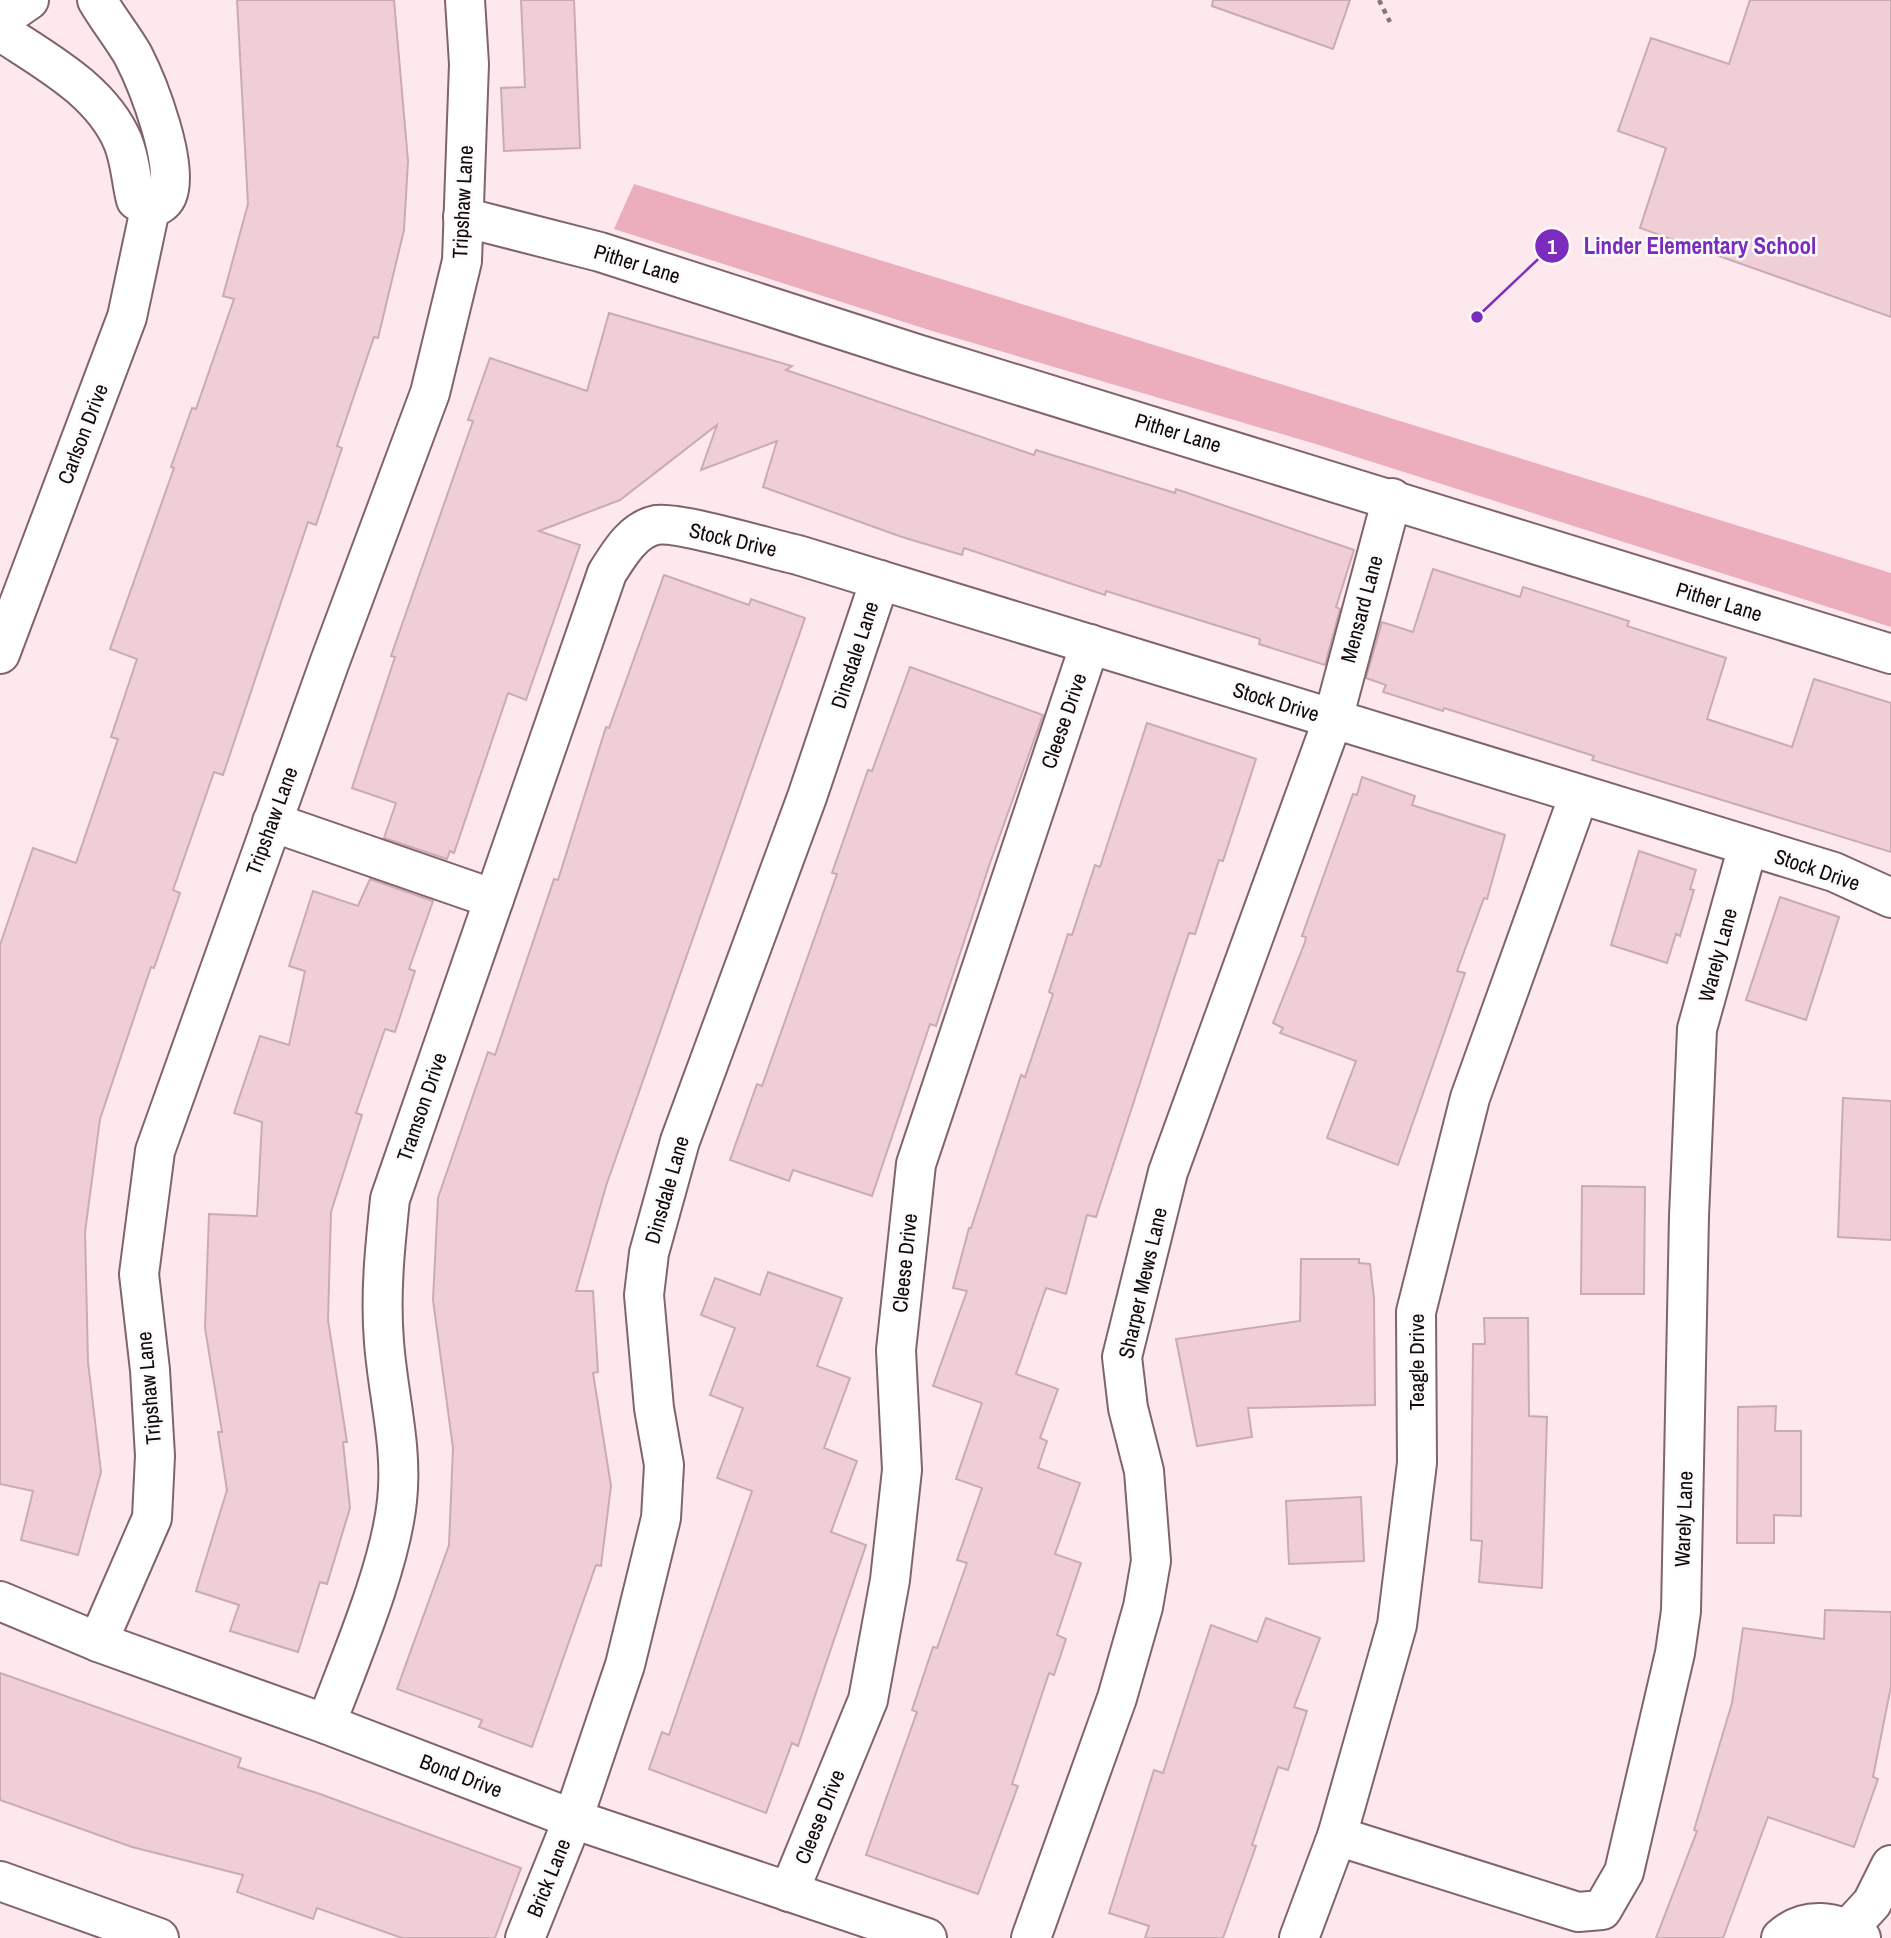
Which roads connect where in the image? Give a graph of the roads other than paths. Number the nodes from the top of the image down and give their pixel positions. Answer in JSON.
{"nodes":[{"id":1,"x":29,"y":0,"type":"edge"},
{"id":2,"x":97,"y":0,"type":"edge"},
{"id":3,"x":465,"y":0,"type":"edge"},
{"id":4,"x":0,"y":20,"type":"edge"},
{"id":5,"x":0,"y":31,"type":"edge"},
{"id":6,"x":157,"y":114,"type":"junction"},
{"id":7,"x":116,"y":129,"type":"junction"},
{"id":8,"x":150,"y":209,"type":"junction"},
{"id":9,"x":463,"y":218,"type":"junction"},
{"id":10,"x":1392,"y":498,"type":"junction"},
{"id":11,"x":655,"y":525,"type":"joint"},
{"id":12,"x":880,"y":580,"type":"junction"},
{"id":13,"x":1090,"y":645,"type":"junction"},
{"id":14,"x":1891,"y":653,"type":"edge"},
{"id":15,"x":0,"y":654,"type":"edge"},
{"id":16,"x":1333,"y":719,"type":"junction"},
{"id":17,"x":1579,"y":795,"type":"junction"},
{"id":18,"x":272,"y":822,"type":"junction"},
{"id":19,"x":1748,"y":846,"type":"junction"},
{"id":20,"x":1891,"y":898,"type":"edge"},
{"id":21,"x":494,"y":899,"type":"junction"},
{"id":22,"x":0,"y":1601,"type":"edge"},
{"id":23,"x":98,"y":1642,"type":"junction"},
{"id":24,"x":326,"y":1724,"type":"junction"},
{"id":25,"x":573,"y":1819,"type":"junction"},
{"id":26,"x":1337,"y":1836,"type":"junction"},
{"id":27,"x":1891,"y":1865,"type":"edge"},
{"id":28,"x":0,"y":1881,"type":"edge"},
{"id":29,"x":789,"y":1892,"type":"junction"},
{"id":30,"x":1855,"y":1933,"type":"edge"},
{"id":31,"x":159,"y":1938,"type":"edge"},
{"id":32,"x":525,"y":1938,"type":"edge"},
{"id":33,"x":927,"y":1938,"type":"edge"},
{"id":34,"x":1031,"y":1938,"type":"edge"},
{"id":35,"x":1299,"y":1938,"type":"edge"},
{"id":36,"x":1781,"y":1938,"type":"edge"}],
"edges":[{"from":1,"to":4,"type":"street"},
{"from":2,"to":6,"type":"street","name":"Carlson Drive"},
{"from":3,"to":9,"type":"street","name":"Tripshaw Lane"},
{"from":5,"to":7,"type":"street"},
{"from":6,"to":7,"type":"street"},
{"from":6,"to":8,"type":"street","name":"Carlson Drive"},
{"from":7,"to":8,"type":"street"},
{"from":8,"to":15,"type":"street","name":"Carlson Drive"},
{"from":9,"to":10,"type":"street","name":"Pither Lane"},
{"from":9,"to":18,"type":"street","name":"Tripshaw Lane"},
{"from":10,"to":14,"type":"street","name":"Pither Lane"},
{"from":10,"to":16,"type":"street","name":"Mensard Lane"},
{"from":11,"to":12,"type":"street","name":"Stock Drive"},
{"from":11,"to":21,"type":"street","name":"Tramson Drive"},
{"from":12,"to":13,"type":"street","name":"Stock Drive"},
{"from":12,"to":25,"type":"street","name":"Dinsdale Lane"},
{"from":13,"to":16,"type":"street","name":"Stock Drive"},
{"from":13,"to":29,"type":"street","name":"Cleese Drive"},
{"from":16,"to":17,"type":"street","name":"Stock Drive"},
{"from":16,"to":34,"type":"street","name":"Sharper Mews Lane"},
{"from":17,"to":19,"type":"street","name":"Stock Drive"},
{"from":17,"to":26,"type":"street","name":"Teagle Drive"},
{"from":18,"to":21,"type":"street"},
{"from":18,"to":23,"type":"street","name":"Tripshaw Lane"},
{"from":19,"to":20,"type":"street","name":"Stock Drive"},
{"from":19,"to":26,"type":"street","name":"Warely Lane"},
{"from":21,"to":24,"type":"street","name":"Tramson Drive"},
{"from":22,"to":23,"type":"street","name":"Bond Drive"},
{"from":23,"to":24,"type":"street","name":"Bond Drive"},
{"from":24,"to":25,"type":"street","name":"Bond Drive"},
{"from":25,"to":29,"type":"street","name":"Bond Drive"},
{"from":25,"to":32,"type":"street","name":"Brick Lane"},
{"from":26,"to":35,"type":"street","name":"Teagle Drive"},
{"from":27,"to":30,"type":"street"},
{"from":28,"to":31,"type":"street"},
{"from":29,"to":33,"type":"street","name":"Bond Drive"},
{"from":30,"to":36,"type":"street"}]}
